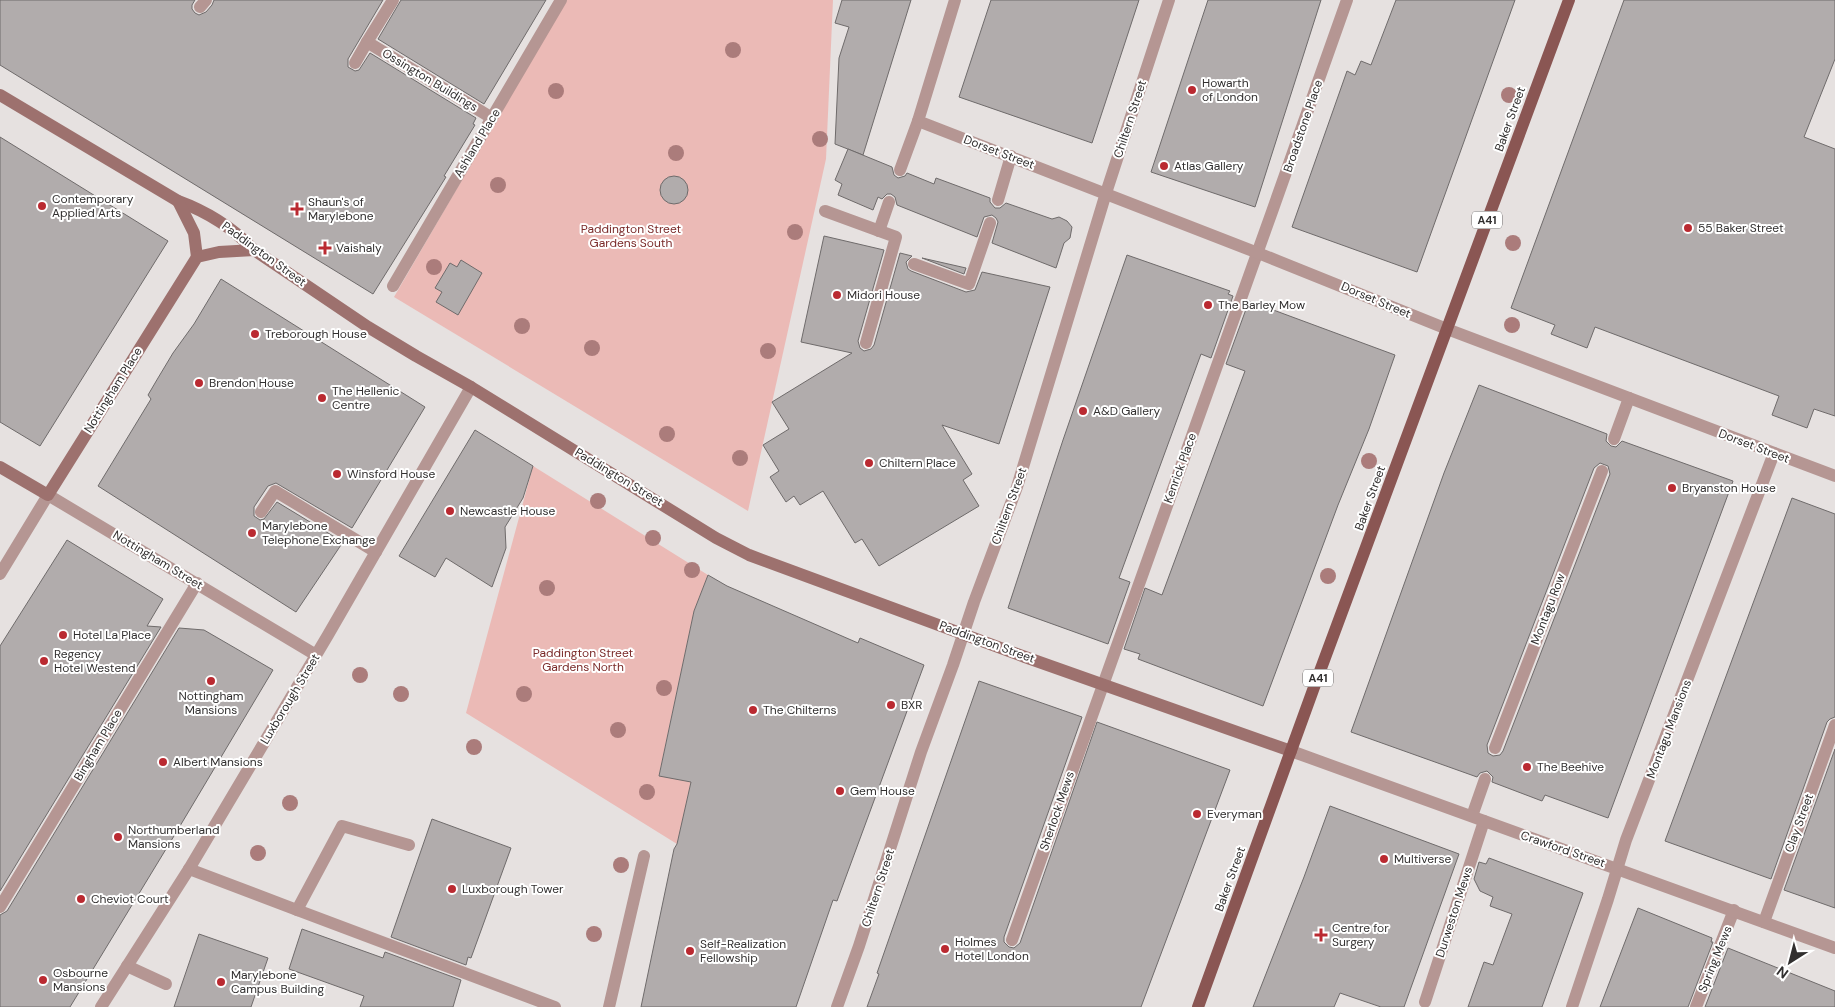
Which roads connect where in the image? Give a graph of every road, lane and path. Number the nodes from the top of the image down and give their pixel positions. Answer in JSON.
{"nodes":[{"id":1,"x":392,"y":0,"type":"edge"},
{"id":2,"x":561,"y":0,"type":"edge"},
{"id":3,"x":954,"y":0,"type":"edge"},
{"id":4,"x":1169,"y":0,"type":"edge"},
{"id":5,"x":1347,"y":0,"type":"edge"},
{"id":6,"x":1569,"y":0,"type":"edge"},
{"id":7,"x":368,"y":42,"type":"junction"},
{"id":8,"x":355,"y":63,"type":"dead end"},
{"id":9,"x":0,"y":95,"type":"edge"},
{"id":10,"x":492,"y":118,"type":"junction"},
{"id":11,"x":918,"y":120,"type":"junction"},
{"id":12,"x":1011,"y":156,"type":"junction"},
{"id":13,"x":900,"y":170,"type":"dead end"},
{"id":14,"x":1106,"y":194,"type":"junction"},
{"id":15,"x":998,"y":200,"type":"dead end"},
{"id":16,"x":178,"y":201,"type":"junction"},
{"id":17,"x":889,"y":202,"type":"dead end"},
{"id":18,"x":825,"y":211,"type":"dead end"},
{"id":19,"x":990,"y":223,"type":"dead end"},
{"id":20,"x":879,"y":231,"type":"junction"},
{"id":21,"x":254,"y":250,"type":"junction"},
{"id":22,"x":1258,"y":253,"type":"junction"},
{"id":23,"x":197,"y":257,"type":"junction"},
{"id":24,"x":914,"y":264,"type":"dead end"},
{"id":25,"x":392,"y":286,"type":"dead end"},
{"id":26,"x":1447,"y":329,"type":"junction"},
{"id":27,"x":866,"y":343,"type":"dead end"},
{"id":28,"x":471,"y":387,"type":"junction"},
{"id":29,"x":1630,"y":398,"type":"junction"},
{"id":30,"x":1614,"y":439,"type":"dead end"},
{"id":31,"x":1774,"y":453,"type":"junction"},
{"id":32,"x":0,"y":467,"type":"edge"},
{"id":33,"x":1602,"y":471,"type":"dead end"},
{"id":34,"x":1835,"y":476,"type":"edge"},
{"id":35,"x":48,"y":495,"type":"junction"},
{"id":36,"x":261,"y":512,"type":"dead end"},
{"id":37,"x":376,"y":552,"type":"junction"},
{"id":38,"x":0,"y":574,"type":"edge"},
{"id":39,"x":197,"y":583,"type":"junction"},
{"id":40,"x":964,"y":634,"type":"junction"},
{"id":41,"x":316,"y":655,"type":"junction"},
{"id":42,"x":1101,"y":683,"type":"junction"},
{"id":43,"x":1835,"y":724,"type":"edge"},
{"id":44,"x":1495,"y":748,"type":"dead end"},
{"id":45,"x":1291,"y":751,"type":"junction"},
{"id":46,"x":1485,"y":779,"type":"dead end"},
{"id":47,"x":1472,"y":816,"type":"junction"},
{"id":48,"x":1484,"y":821,"type":"junction"},
{"id":49,"x":409,"y":845,"type":"dead end"},
{"id":50,"x":644,"y":856,"type":"dead end"},
{"id":51,"x":1617,"y":868,"type":"junction"},
{"id":52,"x":189,"y":869,"type":"junction"},
{"id":53,"x":0,"y":907,"type":"edge"},
{"id":54,"x":297,"y":910,"type":"junction"},
{"id":55,"x":1734,"y":910,"type":"junction"},
{"id":56,"x":1764,"y":922,"type":"junction"},
{"id":57,"x":1012,"y":940,"type":"dead end"},
{"id":58,"x":1835,"y":948,"type":"edge"},
{"id":59,"x":127,"y":966,"type":"junction"},
{"id":60,"x":166,"y":984,"type":"dead end"},
{"id":61,"x":1424,"y":1002,"type":"dead end"},
{"id":62,"x":101,"y":1007,"type":"edge"},
{"id":63,"x":555,"y":1007,"type":"edge"},
{"id":64,"x":609,"y":1007,"type":"edge"},
{"id":65,"x":838,"y":1007,"type":"edge"},
{"id":66,"x":1198,"y":1007,"type":"edge"},
{"id":67,"x":1572,"y":1007,"type":"edge"},
{"id":68,"x":1696,"y":1007,"type":"edge"}],
"edges":[{"from":1,"to":7,"type":"street","name":"Ossington Buildings"},
{"from":2,"to":10,"type":"street","name":"Ashland Place"},
{"from":3,"to":11,"type":"street"},
{"from":4,"to":14,"type":"street","name":"Chiltern Street"},
{"from":5,"to":22,"type":"street","name":"Broadstone Place"},
{"from":6,"to":26,"type":"main road","name":"Baker Street","number":"A41"},
{"from":7,"to":8,"type":"street","name":"Ossington Buildings"},
{"from":7,"to":10,"type":"street","name":"Ossington Buildings"},
{"from":9,"to":16,"type":"main road","name":"Paddington Street"},
{"from":10,"to":25,"type":"street","name":"Ashland Place"},
{"from":11,"to":12,"type":"street","name":"Dorset Street"},
{"from":11,"to":13,"type":"street"},
{"from":12,"to":14,"type":"street","name":"Dorset Street"},
{"from":12,"to":15,"type":"street"},
{"from":14,"to":22,"type":"street","name":"Dorset Street"},
{"from":14,"to":40,"type":"street","name":"Chiltern Street"},
{"from":16,"to":21,"type":"main road","name":"Paddington Street"},
{"from":16,"to":23,"type":"main road"},
{"from":17,"to":20,"type":"street"},
{"from":18,"to":20,"type":"street"},
{"from":19,"to":24,"type":"street"},
{"from":20,"to":27,"type":"street"},
{"from":21,"to":23,"type":"main road"},
{"from":21,"to":28,"type":"main road","name":"Paddington Street"},
{"from":22,"to":26,"type":"street","name":"Dorset Street"},
{"from":22,"to":42,"type":"street","name":"Kenrick Place"},
{"from":23,"to":35,"type":"main road","name":"Nottingham Place"},
{"from":26,"to":29,"type":"street","name":"Dorset Street"},
{"from":26,"to":45,"type":"main road","name":"Baker Street","number":"A41"},
{"from":28,"to":37,"type":"street","name":"Luxborough Street"},
{"from":28,"to":40,"type":"main road","name":"Paddington Street"},
{"from":29,"to":30,"type":"street"},
{"from":29,"to":31,"type":"street","name":"Dorset Street"},
{"from":31,"to":34,"type":"street","name":"Dorset Street"},
{"from":31,"to":51,"type":"street","name":"Montagu Mansions"},
{"from":32,"to":35,"type":"main road","name":"Nottingham Street"},
{"from":33,"to":44,"type":"street","name":"Montagu Row"},
{"from":35,"to":38,"type":"street","name":"Nottingham Place"},
{"from":35,"to":39,"type":"street","name":"Nottingham Street"},
{"from":36,"to":37,"type":"street"},
{"from":37,"to":41,"type":"street","name":"Luxborough Street"},
{"from":39,"to":41,"type":"street","name":"Nottingham Street"},
{"from":39,"to":53,"type":"street","name":"Bingham Place"},
{"from":40,"to":42,"type":"main road","name":"Paddington Street"},
{"from":40,"to":65,"type":"street","name":"Chiltern Street"},
{"from":41,"to":52,"type":"street","name":"Luxborough Street"},
{"from":42,"to":45,"type":"main road","name":"Paddington Street"},
{"from":42,"to":57,"type":"street","name":"Sherlock Mews"},
{"from":43,"to":56,"type":"street","name":"Clay Street"},
{"from":45,"to":47,"type":"street","name":"Crawford Street"},
{"from":45,"to":66,"type":"main road","name":"Baker Street","number":"A41"},
{"from":46,"to":47,"type":"street"},
{"from":47,"to":48,"type":"street","name":"Crawford Street"},
{"from":48,"to":51,"type":"street","name":"Crawford Street"},
{"from":48,"to":61,"type":"street","name":"Durweston Mews"},
{"from":49,"to":54,"type":"street"},
{"from":50,"to":64,"type":"street"},
{"from":51,"to":55,"type":"street","name":"Crawford Street"},
{"from":51,"to":67,"type":"street","name":"Montagu Mansions"},
{"from":52,"to":54,"type":"street"},
{"from":52,"to":59,"type":"street","name":"Luxborough Street"},
{"from":54,"to":63,"type":"street"},
{"from":55,"to":56,"type":"street","name":"Crawford Street"},
{"from":55,"to":68,"type":"street","name":"Spring Mews"},
{"from":56,"to":58,"type":"street","name":"Crawford Street"},
{"from":59,"to":60,"type":"street"},
{"from":59,"to":62,"type":"street","name":"Luxborough Street"}]}
